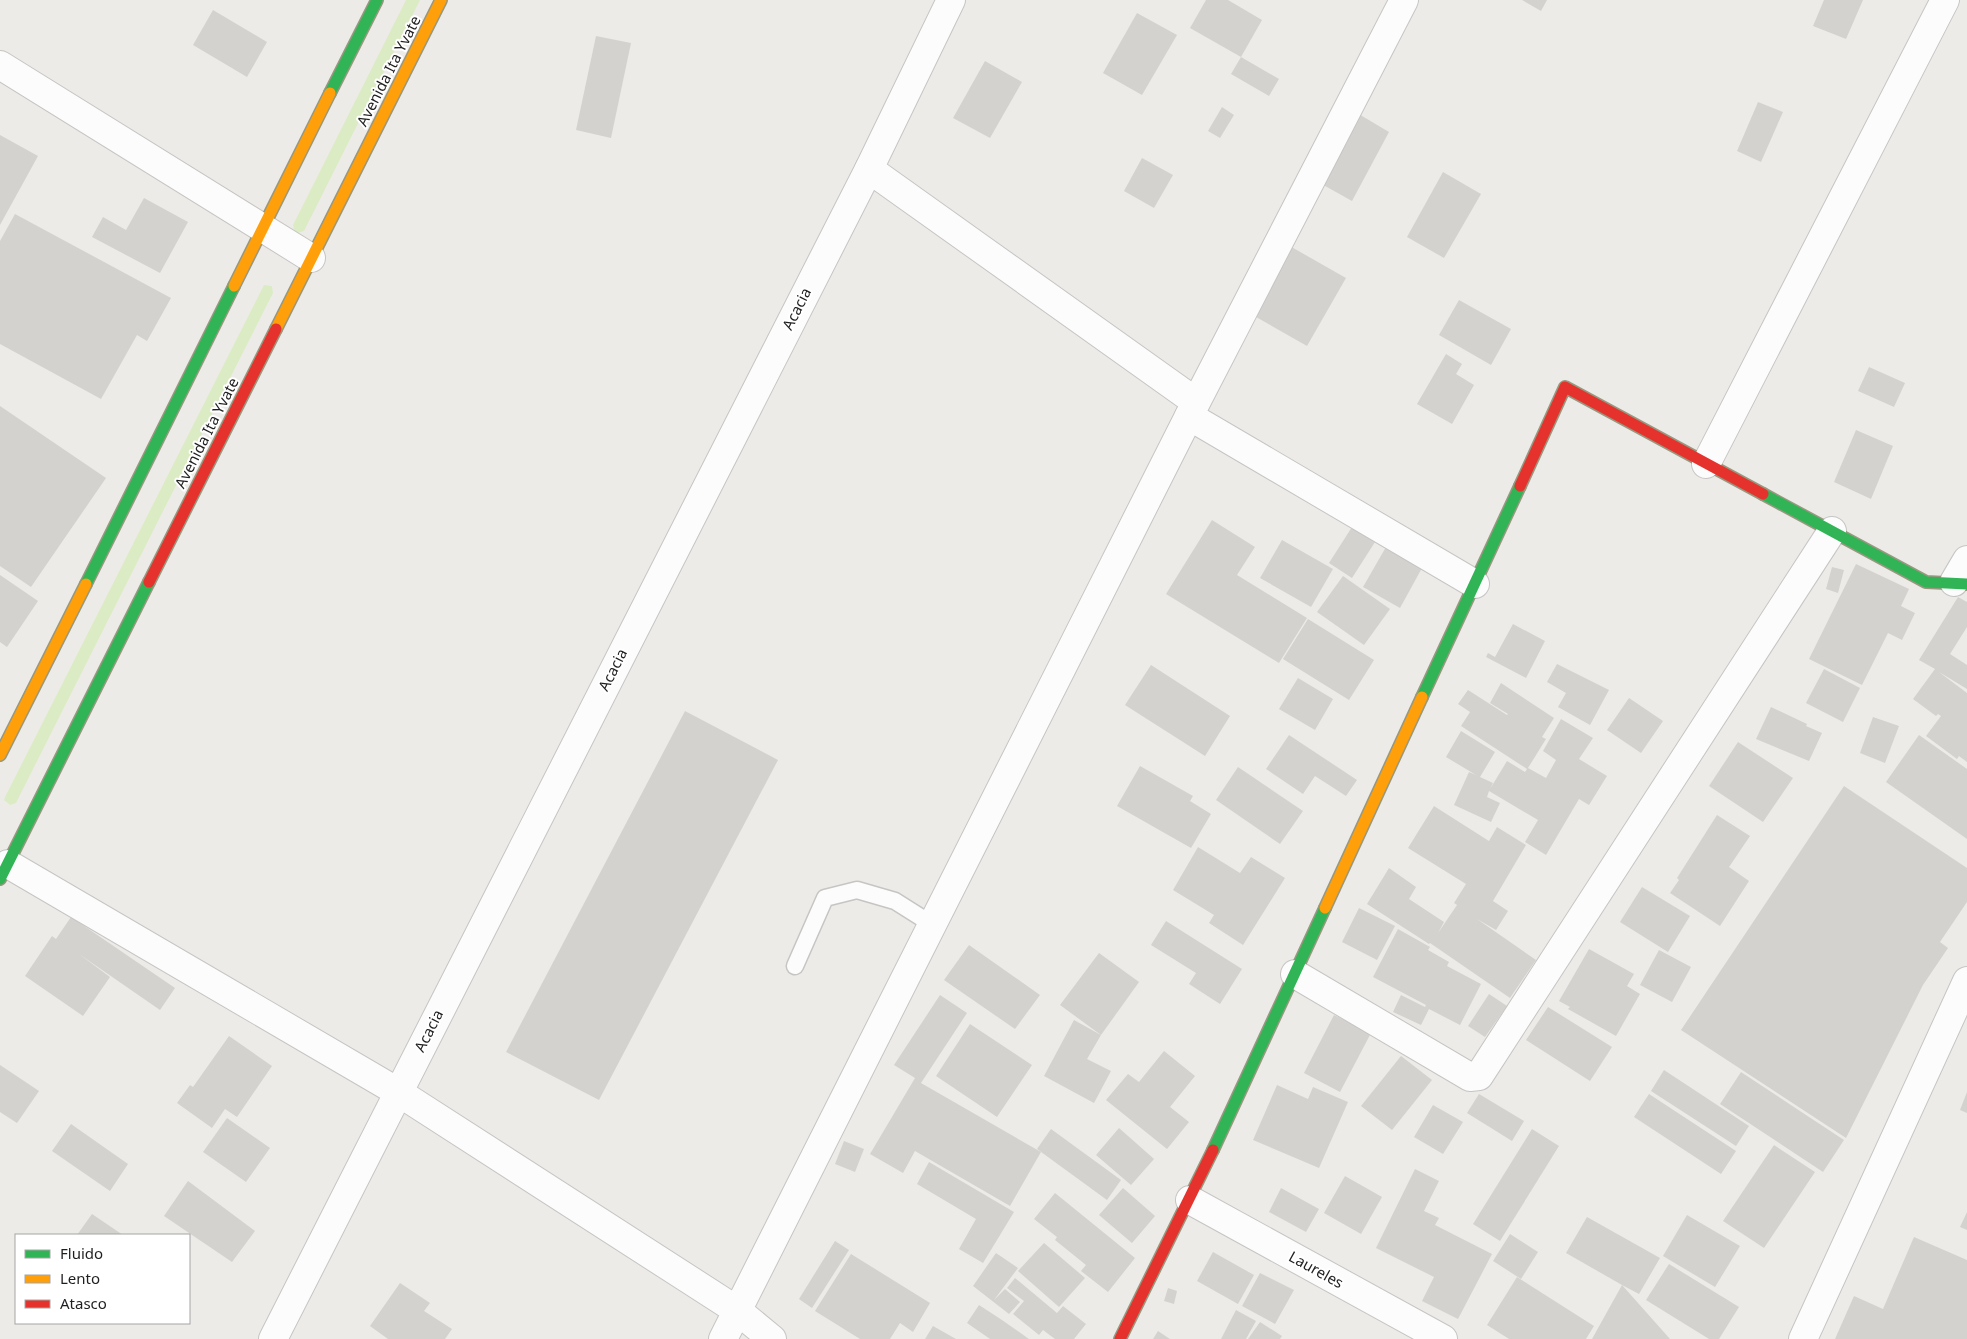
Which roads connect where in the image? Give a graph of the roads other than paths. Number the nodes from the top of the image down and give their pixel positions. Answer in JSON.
{"nodes":[{"id":1,"x":377,"y":0,"type":"edge"},
{"id":2,"x":441,"y":0,"type":"edge"},
{"id":3,"x":951,"y":0,"type":"edge"},
{"id":4,"x":1404,"y":0,"type":"edge"},
{"id":5,"x":1945,"y":0,"type":"edge"},
{"id":6,"x":0,"y":65,"type":"edge"},
{"id":7,"x":868,"y":169,"type":"junction"},
{"id":8,"x":263,"y":228,"type":"junction"},
{"id":9,"x":312,"y":258,"type":"junction"},
{"id":10,"x":1193,"y":409,"type":"junction"},
{"id":11,"x":1706,"y":464,"type":"junction"},
{"id":12,"x":1832,"y":531,"type":"junction"},
{"id":13,"x":1962,"y":575,"type":"edge"},
{"id":14,"x":1475,"y":584,"type":"junction"},
{"id":15,"x":0,"y":755,"type":"edge"},
{"id":16,"x":3,"y":867,"type":"edge"},
{"id":17,"x":933,"y":925,"type":"junction"},
{"id":18,"x":794,"y":966,"type":"dead end"},
{"id":19,"x":1295,"y":974,"type":"junction"},
{"id":20,"x":1967,"y":981,"type":"edge"},
{"id":21,"x":398,"y":1092,"type":"junction"},
{"id":22,"x":1190,"y":1200,"type":"junction"},
{"id":23,"x":738,"y":1310,"type":"junction"},
{"id":24,"x":273,"y":1339,"type":"edge"},
{"id":25,"x":723,"y":1339,"type":"edge"},
{"id":26,"x":772,"y":1339,"type":"edge"},
{"id":27,"x":1120,"y":1339,"type":"edge"},
{"id":28,"x":1443,"y":1339,"type":"edge"},
{"id":29,"x":1803,"y":1339,"type":"edge"}],
"edges":[{"from":1,"to":8,"type":"street"},
{"from":2,"to":9,"type":"street","name":"Avenida Ita Yvate"},
{"from":3,"to":7,"type":"street","name":"Acacia"},
{"from":4,"to":10,"type":"street"},
{"from":5,"to":11,"type":"street"},
{"from":6,"to":8,"type":"street"},
{"from":7,"to":10,"type":"street"},
{"from":7,"to":21,"type":"street","name":"Acacia"},
{"from":8,"to":9,"type":"street"},
{"from":8,"to":15,"type":"street"},
{"from":9,"to":16,"type":"street","name":"Avenida Ita Yvate"},
{"from":10,"to":14,"type":"street"},
{"from":10,"to":17,"type":"street"},
{"from":11,"to":12,"type":"street"},
{"from":11,"to":14,"type":"street"},
{"from":12,"to":13,"type":"street"},
{"from":12,"to":19,"type":"street"},
{"from":14,"to":19,"type":"street"},
{"from":16,"to":21,"type":"street"},
{"from":17,"to":18,"type":"lane"},
{"from":17,"to":23,"type":"street"},
{"from":19,"to":22,"type":"street"},
{"from":20,"to":29,"type":"street"},
{"from":21,"to":23,"type":"street"},
{"from":21,"to":24,"type":"street","name":"Acacia"},
{"from":22,"to":27,"type":"street"},
{"from":22,"to":28,"type":"street","name":"Laureles"},
{"from":23,"to":25,"type":"street"},
{"from":23,"to":26,"type":"street"}]}
